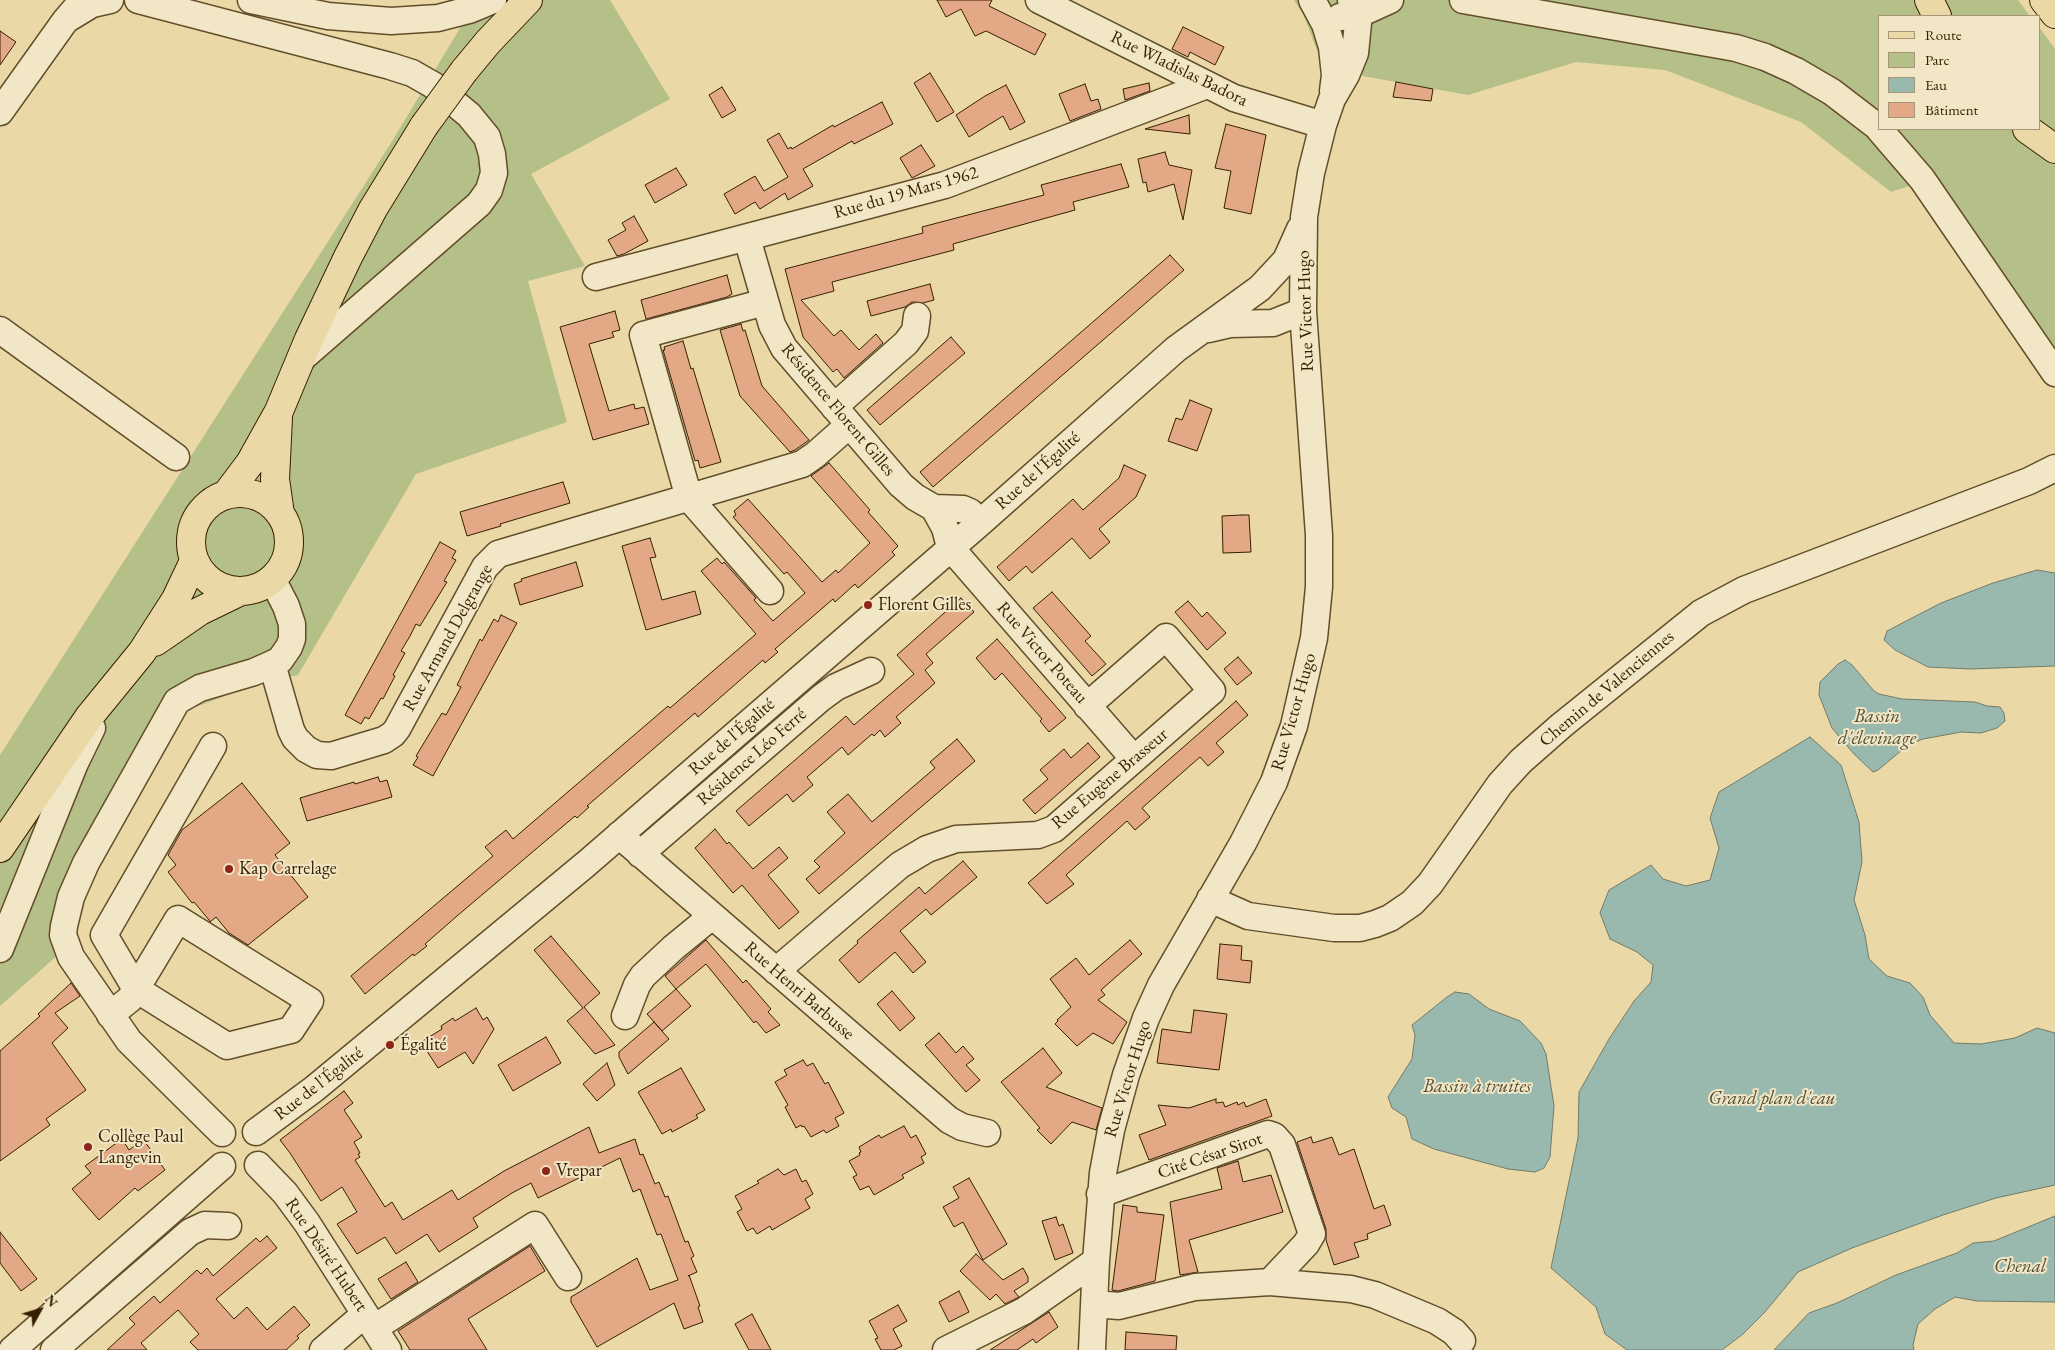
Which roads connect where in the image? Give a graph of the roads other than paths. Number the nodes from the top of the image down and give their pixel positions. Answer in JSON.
{"nodes":[{"id":1,"x":83,"y":0,"type":"edge"},
{"id":2,"x":110,"y":0,"type":"edge"},
{"id":3,"x":138,"y":0,"type":"edge"},
{"id":4,"x":251,"y":0,"type":"edge"},
{"id":5,"x":493,"y":0,"type":"edge"},
{"id":6,"x":528,"y":0,"type":"edge"},
{"id":7,"x":1039,"y":0,"type":"edge"},
{"id":8,"x":1313,"y":0,"type":"edge"},
{"id":9,"x":1390,"y":0,"type":"edge"},
{"id":10,"x":1464,"y":0,"type":"edge"},
{"id":11,"x":1929,"y":0,"type":"edge"},
{"id":12,"x":2044,"y":0,"type":"edge"},
{"id":13,"x":1354,"y":8,"type":"edge"},
{"id":14,"x":2055,"y":14,"type":"edge"},
{"id":15,"x":1936,"y":15,"type":"edge"},
{"id":16,"x":64,"y":21,"type":"junction"},
{"id":17,"x":1208,"y":85,"type":"junction"},
{"id":18,"x":1332,"y":99,"type":"junction"},
{"id":19,"x":0,"y":112,"type":"edge"},
{"id":20,"x":1323,"y":126,"type":"junction"},
{"id":21,"x":1878,"y":127,"type":"edge"},
{"id":22,"x":1881,"y":130,"type":"edge"},
{"id":23,"x":2029,"y":130,"type":"edge"},
{"id":24,"x":2055,"y":149,"type":"edge"},
{"id":25,"x":1304,"y":217,"type":"junction"},
{"id":26,"x":747,"y":238,"type":"junction"},
{"id":27,"x":596,"y":277,"type":"dead end"},
{"id":28,"x":1250,"y":297,"type":"junction"},
{"id":29,"x":765,"y":302,"type":"junction"},
{"id":30,"x":1303,"y":311,"type":"junction"},
{"id":31,"x":917,"y":316,"type":"dead end"},
{"id":32,"x":0,"y":330,"type":"edge"},
{"id":33,"x":1200,"y":331,"type":"junction"},
{"id":34,"x":301,"y":359,"type":"junction"},
{"id":35,"x":2055,"y":373,"type":"edge"},
{"id":36,"x":279,"y":411,"type":"junction"},
{"id":37,"x":841,"y":416,"type":"junction"},
{"id":38,"x":176,"y":457,"type":"dead end"},
{"id":39,"x":2055,"y":468,"type":"edge"},
{"id":40,"x":226,"y":495,"type":"junction"},
{"id":41,"x":689,"y":498,"type":"junction"},
{"id":42,"x":934,"y":508,"type":"junction"},
{"id":43,"x":280,"y":514,"type":"junction"},
{"id":44,"x":981,"y":522,"type":"junction"},
{"id":45,"x":950,"y":547,"type":"junction"},
{"id":46,"x":194,"y":561,"type":"junction"},
{"id":47,"x":272,"y":579,"type":"junction"},
{"id":48,"x":770,"y":591,"type":"dead end"},
{"id":49,"x":239,"y":592,"type":"junction"},
{"id":50,"x":142,"y":652,"type":"junction"},
{"id":51,"x":272,"y":664,"type":"junction"},
{"id":52,"x":871,"y":670,"type":"dead end"},
{"id":53,"x":110,"y":689,"type":"junction"},
{"id":54,"x":1087,"y":706,"type":"junction"},
{"id":55,"x":212,"y":746,"type":"dead end"},
{"id":56,"x":1134,"y":759,"type":"junction"},
{"id":57,"x":619,"y":835,"type":"junction"},
{"id":58,"x":0,"y":848,"type":"edge"},
{"id":59,"x":640,"y":854,"type":"junction"},
{"id":60,"x":1210,"y":899,"type":"junction"},
{"id":61,"x":712,"y":916,"type":"junction"},
{"id":62,"x":0,"y":949,"type":"edge"},
{"id":63,"x":776,"y":971,"type":"junction"},
{"id":64,"x":136,"y":989,"type":"junction"},
{"id":65,"x":110,"y":1015,"type":"junction"},
{"id":66,"x":625,"y":1016,"type":"dead end"},
{"id":67,"x":256,"y":1132,"type":"junction"},
{"id":68,"x":222,"y":1133,"type":"junction"},
{"id":69,"x":987,"y":1133,"type":"dead end"},
{"id":70,"x":258,"y":1165,"type":"junction"},
{"id":71,"x":222,"y":1166,"type":"junction"},
{"id":72,"x":1100,"y":1194,"type":"junction"},
{"id":73,"x":228,"y":1226,"type":"dead end"},
{"id":74,"x":1096,"y":1261,"type":"junction"},
{"id":75,"x":568,"y":1278,"type":"dead end"},
{"id":76,"x":1270,"y":1282,"type":"junction"},
{"id":77,"x":1095,"y":1304,"type":"junction"},
{"id":78,"x":369,"y":1321,"type":"junction"},
{"id":79,"x":1462,"y":1341,"type":"dead end"},
{"id":80,"x":12,"y":1350,"type":"edge"},
{"id":81,"x":54,"y":1350,"type":"edge"},
{"id":82,"x":323,"y":1350,"type":"edge"},
{"id":83,"x":388,"y":1350,"type":"edge"},
{"id":84,"x":946,"y":1350,"type":"edge"},
{"id":85,"x":1092,"y":1350,"type":"edge"}],
"edges":[{"from":1,"to":16,"type":"street"},
{"from":2,"to":16,"type":"street"},
{"from":3,"to":34,"type":"street"},
{"from":4,"to":5,"type":"street"},
{"from":6,"to":34,"type":"main road","bridge":true},
{"from":7,"to":17,"type":"street","name":"Rue Wladislas Badora"},
{"from":8,"to":13,"type":"street"},
{"from":8,"to":18,"type":"street"},
{"from":9,"to":13,"type":"street"},
{"from":10,"to":21,"type":"street"},
{"from":11,"to":15,"type":"main road"},
{"from":12,"to":14,"type":"main road"},
{"from":13,"to":18,"type":"street"},
{"from":16,"to":19,"type":"street"},
{"from":17,"to":20,"type":"street","name":"Rue Wladislas Badora"},
{"from":17,"to":26,"type":"street","name":"Rue du 19 Mars 1962"},
{"from":18,"to":20,"type":"street","name":"Rue Victor Hugo"},
{"from":20,"to":25,"type":"street","name":"Rue Victor Hugo"},
{"from":22,"to":35,"type":"street"},
{"from":23,"to":24,"type":"main road"},
{"from":25,"to":28,"type":"street","name":"Rue de l'Égalité"},
{"from":25,"to":30,"type":"street","name":"Rue Victor Hugo"},
{"from":26,"to":27,"type":"street","name":"Rue du 19 Mars 1962"},
{"from":26,"to":29,"type":"street","name":"Résidence Florent Gilles"},
{"from":28,"to":30,"type":"street","name":"Rue de l'Égalité"},
{"from":28,"to":33,"type":"street","name":"Rue de l'Égalité"},
{"from":29,"to":37,"type":"street","name":"Résidence Florent Gilles"},
{"from":29,"to":41,"type":"street"},
{"from":30,"to":33,"type":"street","name":"Rue de l'Égalité"},
{"from":30,"to":60,"type":"street","name":"Rue Victor Hugo"},
{"from":31,"to":37,"type":"street","name":"Rue Armand Delgrange"},
{"from":32,"to":38,"type":"street"},
{"from":33,"to":44,"type":"street","name":"Rue de l'Égalité"},
{"from":34,"to":36,"type":"main road"},
{"from":36,"to":40,"type":"main road"},
{"from":36,"to":43,"type":"main road"},
{"from":37,"to":41,"type":"street","name":"Rue Armand Delgrange"},
{"from":37,"to":42,"type":"street","name":"Résidence Florent Gilles"},
{"from":39,"to":60,"type":"street","name":"Chemin de Valenciennes"},
{"from":40,"to":43,"type":"main road"},
{"from":40,"to":46,"type":"main road"},
{"from":41,"to":48,"type":"street"},
{"from":41,"to":51,"type":"street","name":"Rue Armand Delgrange"},
{"from":42,"to":44,"type":"street","name":"Résidence Florent Gilles"},
{"from":42,"to":45,"type":"street","name":"Résidence Florent Gilles"},
{"from":43,"to":47,"type":"main road"},
{"from":44,"to":45,"type":"street","name":"Rue de l'Égalité"},
{"from":45,"to":54,"type":"street","name":"Rue Victor Poteau"},
{"from":45,"to":57,"type":"street","name":"Rue de l'Égalité"},
{"from":46,"to":49,"type":"main road"},
{"from":46,"to":50,"type":"main road"},
{"from":47,"to":49,"type":"main road"},
{"from":47,"to":51,"type":"street"},
{"from":49,"to":50,"type":"main road"},
{"from":50,"to":53,"type":"main road"},
{"from":51,"to":65,"type":"street"},
{"from":52,"to":59,"type":"street","name":"Résidence Léo Ferré"},
{"from":53,"to":58,"type":"main road"},
{"from":53,"to":62,"type":"street"},
{"from":54,"to":56,"type":"street","name":"Rue Victor Poteau"},
{"from":54,"to":56,"type":"street","name":"Rue Eugène Brasseur"},
{"from":55,"to":64,"type":"street"},
{"from":56,"to":63,"type":"street","name":"Rue Eugène Brasseur"},
{"from":57,"to":59,"type":"street","name":"Rue Henri Barbusse"},
{"from":57,"to":67,"type":"street","name":"Rue de l'Égalité"},
{"from":59,"to":61,"type":"street","name":"Rue Henri Barbusse"},
{"from":60,"to":72,"type":"street","name":"Rue Victor Hugo"},
{"from":61,"to":63,"type":"street","name":"Rue Henri Barbusse"},
{"from":61,"to":66,"type":"street"},
{"from":63,"to":69,"type":"street","name":"Rue Henri Barbusse"},
{"from":64,"to":64,"type":"street"},
{"from":64,"to":65,"type":"street"},
{"from":65,"to":68,"type":"street"},
{"from":67,"to":68,"type":"street","name":"Rue de l'Égalité"},
{"from":67,"to":70,"type":"street","name":"Rue de l'Égalité"},
{"from":68,"to":71,"type":"street"},
{"from":70,"to":71,"type":"street"},
{"from":70,"to":78,"type":"street","name":"Rue Désiré Hubert"},
{"from":71,"to":80,"type":"street"},
{"from":72,"to":74,"type":"street","name":"Rue Victor Hugo"},
{"from":72,"to":76,"type":"street","name":"Cité César Sirot"},
{"from":73,"to":81,"type":"street"},
{"from":74,"to":77,"type":"street","name":"Rue Victor Hugo"},
{"from":74,"to":84,"type":"street"},
{"from":75,"to":78,"type":"street"},
{"from":76,"to":77,"type":"street"},
{"from":76,"to":79,"type":"street"},
{"from":77,"to":85,"type":"street","name":"Rue Victor Hugo"},
{"from":78,"to":82,"type":"street"},
{"from":78,"to":83,"type":"street","name":"Rue Désiré Hubert"}]}
